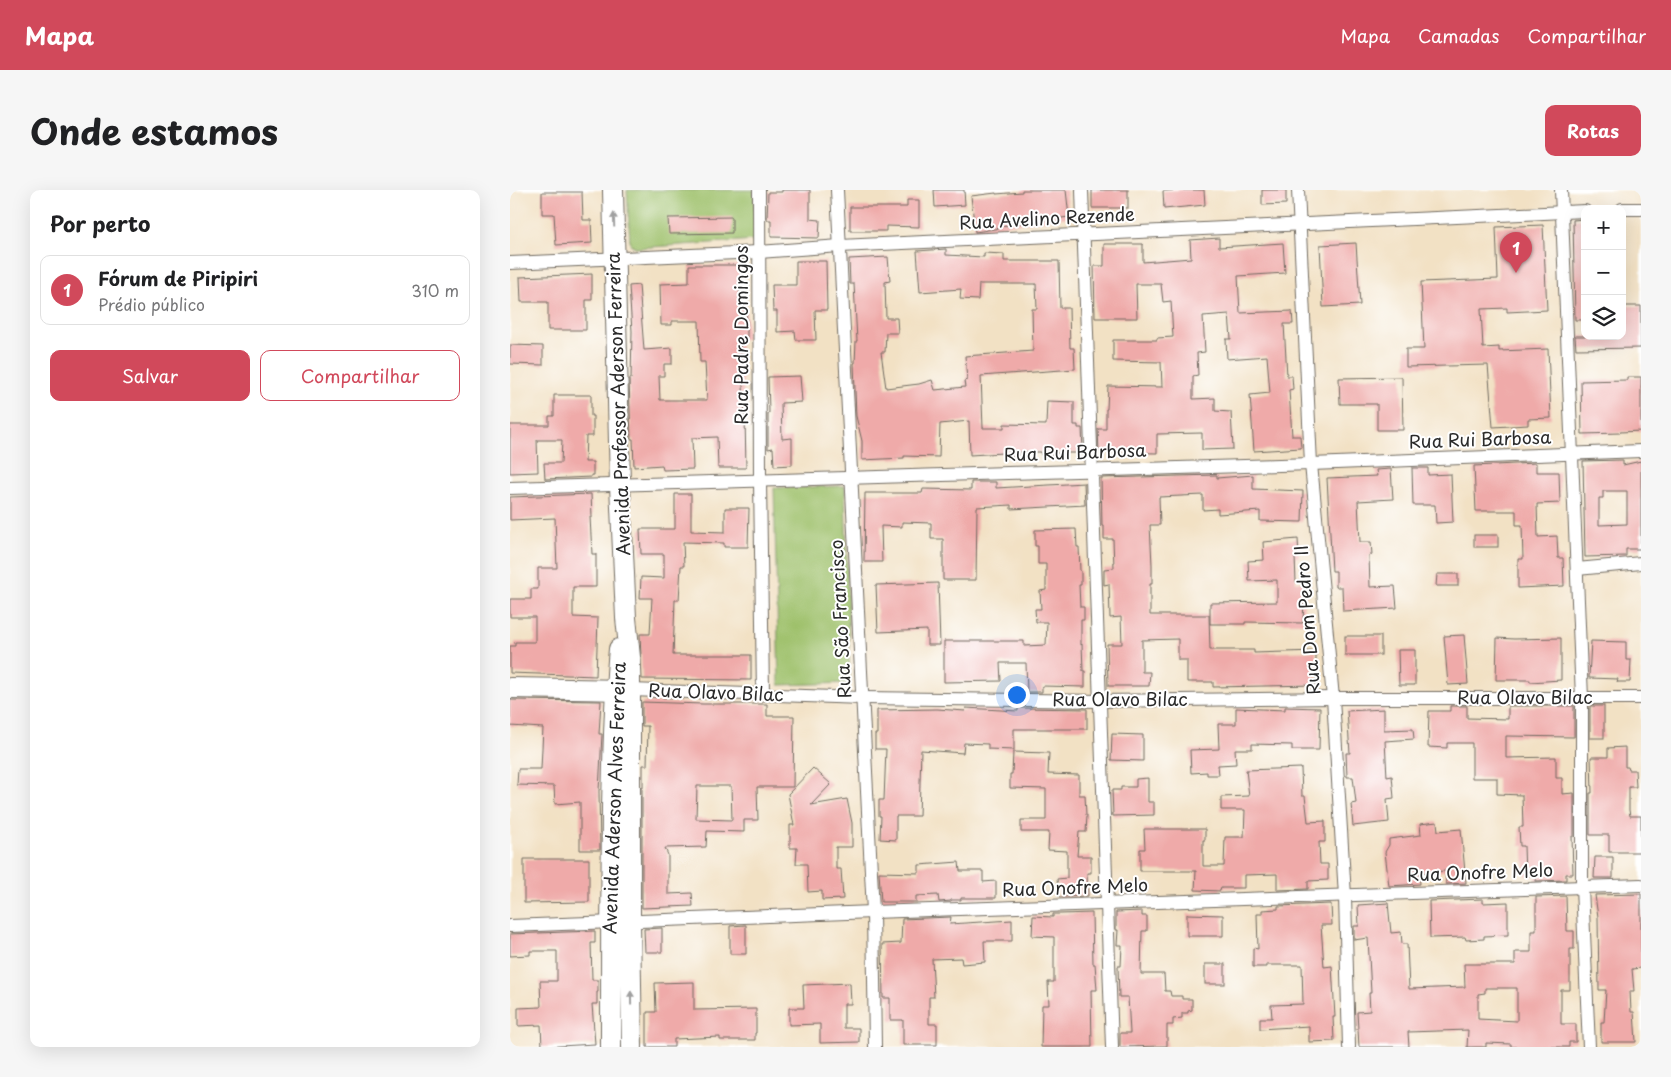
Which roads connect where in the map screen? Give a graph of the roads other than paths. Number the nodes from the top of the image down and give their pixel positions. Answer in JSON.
{"nodes":[{"id":1,"x":613,"y":190,"type":"edge"},
{"id":2,"x":760,"y":190,"type":"edge"},
{"id":3,"x":837,"y":190,"type":"edge"},
{"id":4,"x":1082,"y":190,"type":"edge"},
{"id":5,"x":1298,"y":190,"type":"edge"},
{"id":6,"x":1561,"y":190,"type":"edge"},
{"id":7,"x":1626,"y":209,"type":"edge"},
{"id":8,"x":1641,"y":209,"type":"edge"},
{"id":9,"x":1562,"y":211,"type":"junction"},
{"id":10,"x":1581,"y":211,"type":"edge"},
{"id":11,"x":1299,"y":224,"type":"junction"},
{"id":12,"x":1083,"y":235,"type":"junction"},
{"id":13,"x":840,"y":246,"type":"junction"},
{"id":14,"x":759,"y":252,"type":"junction"},
{"id":15,"x":616,"y":259,"type":"junction"},
{"id":16,"x":510,"y":262,"type":"edge"},
{"id":17,"x":1641,"y":451,"type":"edge"},
{"id":18,"x":1572,"y":454,"type":"junction"},
{"id":19,"x":1311,"y":464,"type":"junction"},
{"id":20,"x":1092,"y":470,"type":"junction"},
{"id":21,"x":852,"y":477,"type":"junction"},
{"id":22,"x":760,"y":480,"type":"junction"},
{"id":23,"x":620,"y":485,"type":"junction"},
{"id":24,"x":510,"y":488,"type":"edge"},
{"id":25,"x":1641,"y":563,"type":"edge"},
{"id":26,"x":1577,"y":568,"type":"junction"},
{"id":27,"x":626,"y":618,"type":"joint"},
{"id":28,"x":510,"y":688,"type":"edge"},
{"id":29,"x":623,"y":691,"type":"junction"},
{"id":30,"x":763,"y":694,"type":"junction"},
{"id":31,"x":862,"y":698,"type":"junction"},
{"id":32,"x":1333,"y":698,"type":"junction"},
{"id":33,"x":1582,"y":698,"type":"junction"},
{"id":34,"x":1641,"y":698,"type":"edge"},
{"id":35,"x":1101,"y":701,"type":"junction"},
{"id":36,"x":1641,"y":885,"type":"edge"},
{"id":37,"x":1582,"y":887,"type":"junction"},
{"id":38,"x":1345,"y":896,"type":"junction"},
{"id":39,"x":1107,"y":905,"type":"junction"},
{"id":40,"x":873,"y":912,"type":"junction"},
{"id":41,"x":620,"y":922,"type":"junction"},
{"id":42,"x":510,"y":926,"type":"edge"},
{"id":43,"x":611,"y":1047,"type":"edge"},
{"id":44,"x":632,"y":1047,"type":"edge"},
{"id":45,"x":875,"y":1047,"type":"edge"},
{"id":46,"x":1112,"y":1047,"type":"edge"},
{"id":47,"x":1350,"y":1047,"type":"edge"},
{"id":48,"x":1589,"y":1047,"type":"edge"}],
"edges":[{"from":15,"to":1,"type":"main road","name":"Avenida Professor Aderson Ferreira","one_way":true},
{"from":2,"to":14,"type":"street","name":"Rua Padre Domingos"},
{"from":3,"to":13,"type":"street","name":"Rua São Francisco"},
{"from":4,"to":12,"type":"street"},
{"from":5,"to":11,"type":"street","name":"Rua Dom Pedro II"},
{"from":6,"to":9,"type":"street"},
{"from":7,"to":8,"type":"street"},
{"from":9,"to":10,"type":"street","name":"Rua Avelino Rezende"},
{"from":9,"to":11,"type":"street","name":"Rua Avelino Rezende"},
{"from":9,"to":18,"type":"street"},
{"from":11,"to":12,"type":"street","name":"Rua Avelino Rezende"},
{"from":11,"to":19,"type":"street","name":"Rua Dom Pedro II"},
{"from":12,"to":13,"type":"street","name":"Rua Avelino Rezende"},
{"from":12,"to":20,"type":"street"},
{"from":13,"to":14,"type":"street","name":"Rua Avelino Rezende"},
{"from":13,"to":21,"type":"street","name":"Rua São Francisco"},
{"from":14,"to":15,"type":"street","name":"Rua Avelino Rezende"},
{"from":14,"to":22,"type":"street","name":"Rua Padre Domingos"},
{"from":15,"to":16,"type":"street","name":"Rua Avelino Rezende"},
{"from":15,"to":23,"type":"main road","name":"Avenida Professor Aderson Ferreira"},
{"from":17,"to":18,"type":"street","name":"Rua Rui Barbosa"},
{"from":18,"to":19,"type":"street","name":"Rua Rui Barbosa"},
{"from":18,"to":26,"type":"street"},
{"from":19,"to":20,"type":"street","name":"Rua Rui Barbosa"},
{"from":19,"to":32,"type":"street","name":"Rua Dom Pedro II"},
{"from":20,"to":21,"type":"street","name":"Rua Rui Barbosa"},
{"from":20,"to":35,"type":"street"},
{"from":21,"to":22,"type":"street","name":"Rua Rui Barbosa"},
{"from":21,"to":31,"type":"street","name":"Rua São Francisco"},
{"from":22,"to":23,"type":"street","name":"Rua Rui Barbosa"},
{"from":22,"to":30,"type":"street","name":"Rua Padre Domingos"},
{"from":23,"to":24,"type":"street","name":"Rua Rui Barbosa"},
{"from":23,"to":27,"type":"main road","name":"Avenida Professor Aderson Ferreira"},
{"from":25,"to":26,"type":"street"},
{"from":26,"to":33,"type":"street"},
{"from":27,"to":29,"type":"main road","name":"Avenida Aderson Alves Ferreira"},
{"from":28,"to":29,"type":"main road","name":"Rua Olavo Bilac"},
{"from":29,"to":30,"type":"street","name":"Rua Olavo Bilac"},
{"from":29,"to":41,"type":"main road","name":"Avenida Aderson Alves Ferreira"},
{"from":30,"to":31,"type":"street","name":"Rua Olavo Bilac"},
{"from":31,"to":35,"type":"street","name":"Rua Olavo Bilac"},
{"from":31,"to":40,"type":"street","name":"Rua São Francisco"},
{"from":32,"to":33,"type":"street","name":"Rua Olavo Bilac"},
{"from":32,"to":35,"type":"street","name":"Rua Olavo Bilac"},
{"from":32,"to":38,"type":"street","name":"Rua Dom Pedro II"},
{"from":33,"to":34,"type":"street","name":"Rua Olavo Bilac"},
{"from":33,"to":37,"type":"street"},
{"from":35,"to":39,"type":"street"},
{"from":36,"to":37,"type":"street","name":"Rua Onofre Melo"},
{"from":37,"to":38,"type":"street","name":"Rua Onofre Melo"},
{"from":37,"to":48,"type":"street"},
{"from":38,"to":39,"type":"street","name":"Rua Onofre Melo"},
{"from":38,"to":47,"type":"street","name":"Rua Dom Pedro II"},
{"from":39,"to":40,"type":"street","name":"Rua Onofre Melo"},
{"from":39,"to":46,"type":"street"},
{"from":40,"to":41,"type":"street","name":"Rua Onofre Melo"},
{"from":40,"to":45,"type":"street","name":"Rua São Francisco"},
{"from":41,"to":42,"type":"street","name":"Rua Onofre Melo"},
{"from":41,"to":43,"type":"main road","name":"Avenida Aderson Alves Ferreira"},
{"from":44,"to":41,"type":"main road","name":"Avenida Aderson Alves Ferreira","one_way":true}]}
